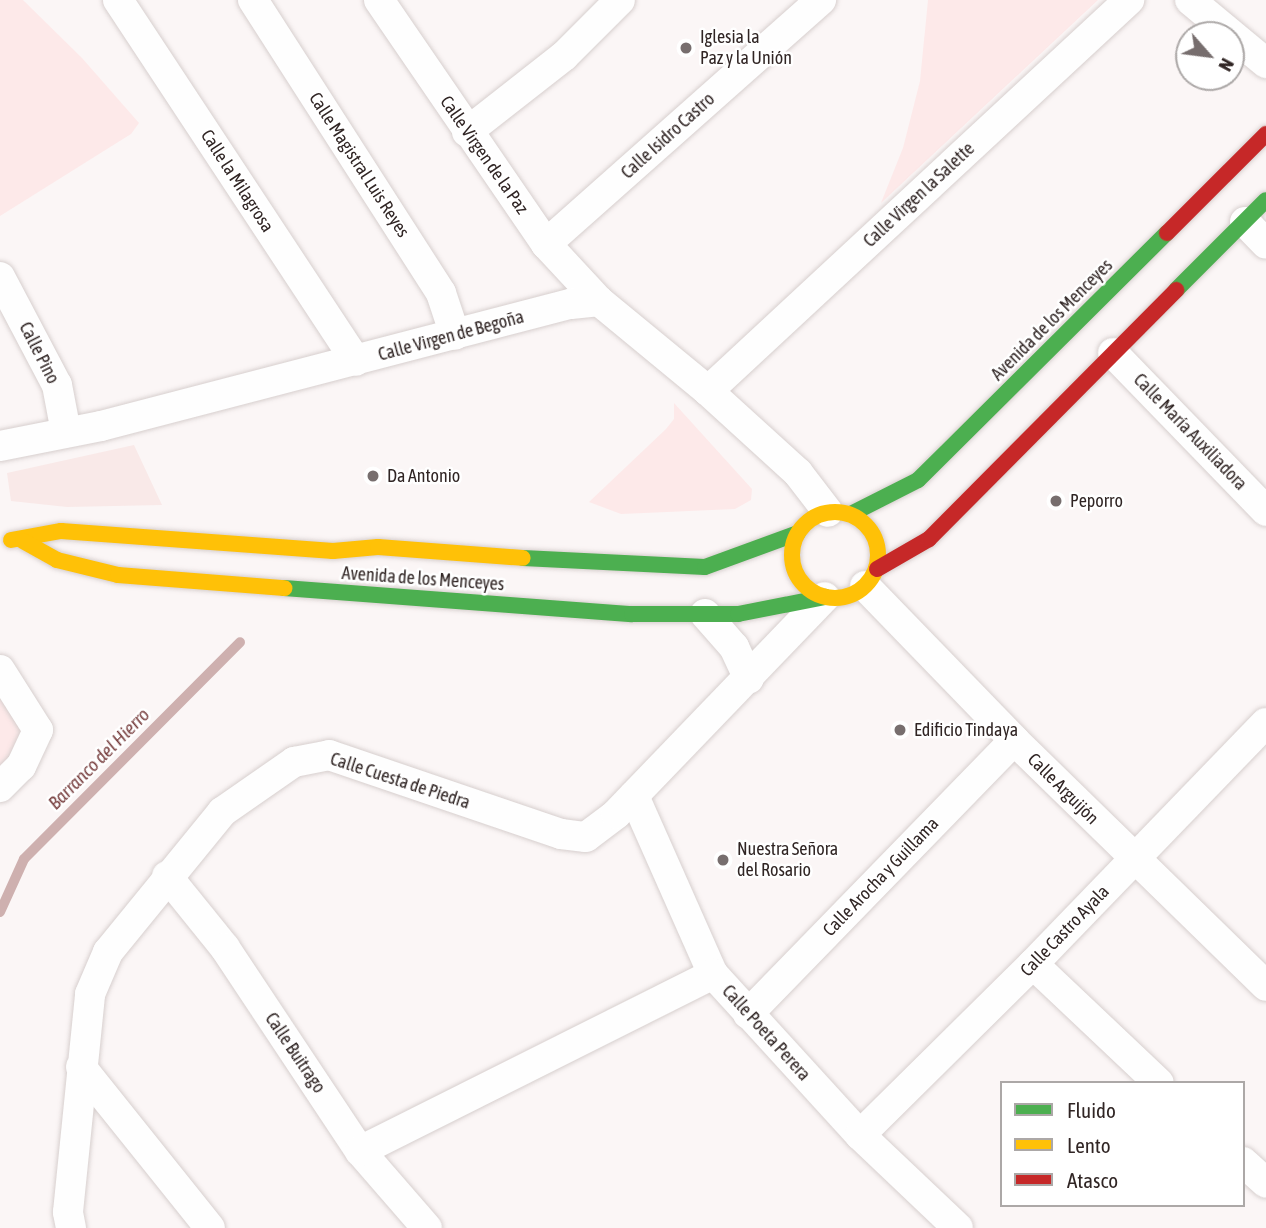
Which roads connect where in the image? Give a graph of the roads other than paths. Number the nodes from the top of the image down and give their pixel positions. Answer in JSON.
{"nodes":[{"id":1,"x":118,"y":0,"type":"edge"},
{"id":2,"x":253,"y":0,"type":"edge"},
{"id":3,"x":379,"y":0,"type":"edge"},
{"id":4,"x":620,"y":0,"type":"edge"},
{"id":5,"x":821,"y":0,"type":"edge"},
{"id":6,"x":1129,"y":0,"type":"edge"},
{"id":7,"x":1190,"y":0,"type":"edge"},
{"id":8,"x":1266,"y":63,"type":"edge"},
{"id":9,"x":467,"y":132,"type":"junction"},
{"id":10,"x":1266,"y":134,"type":"edge"},
{"id":11,"x":1266,"y":200,"type":"edge"},
{"id":12,"x":1245,"y":222,"type":"junction"},
{"id":13,"x":546,"y":244,"type":"junction"},
{"id":14,"x":1266,"y":244,"type":"edge"},
{"id":15,"x":0,"y":277,"type":"edge"},
{"id":16,"x":599,"y":301,"type":"junction"},
{"id":17,"x":455,"y":335,"type":"junction"},
{"id":18,"x":1113,"y":353,"type":"junction"},
{"id":19,"x":356,"y":361,"type":"junction"},
{"id":20,"x":708,"y":391,"type":"junction"},
{"id":21,"x":66,"y":432,"type":"junction"},
{"id":22,"x":0,"y":446,"type":"edge"},
{"id":23,"x":1266,"y":511,"type":"edge"},
{"id":24,"x":839,"y":513,"type":"junction"},
{"id":25,"x":798,"y":533,"type":"junction"},
{"id":26,"x":0,"y":539,"type":"edge"},
{"id":27,"x":23,"y":541,"type":"junction"},
{"id":28,"x":871,"y":577,"type":"junction"},
{"id":29,"x":825,"y":597,"type":"junction"},
{"id":30,"x":705,"y":614,"type":"junction"},
{"id":31,"x":0,"y":670,"type":"edge"},
{"id":32,"x":749,"y":679,"type":"junction"},
{"id":33,"x":1266,"y":723,"type":"edge"},
{"id":34,"x":1014,"y":740,"type":"junction"},
{"id":35,"x":0,"y":787,"type":"edge"},
{"id":36,"x":634,"y":796,"type":"junction"},
{"id":37,"x":1133,"y":859,"type":"junction"},
{"id":38,"x":167,"y":876,"type":"junction"},
{"id":39,"x":1033,"y":964,"type":"junction"},
{"id":40,"x":713,"y":974,"type":"junction"},
{"id":41,"x":1266,"y":986,"type":"edge"},
{"id":42,"x":748,"y":1014,"type":"junction"},
{"id":43,"x":81,"y":1067,"type":"junction"},
{"id":44,"x":1157,"y":1081,"type":"edge"},
{"id":45,"x":860,"y":1135,"type":"junction"},
{"id":46,"x":360,"y":1151,"type":"junction"},
{"id":47,"x":1245,"y":1164,"type":"edge"},
{"id":48,"x":1266,"y":1183,"type":"edge"},
{"id":49,"x":71,"y":1228,"type":"edge"},
{"id":50,"x":210,"y":1228,"type":"edge"},
{"id":51,"x":427,"y":1228,"type":"edge"},
{"id":52,"x":958,"y":1228,"type":"edge"}],
"edges":[{"from":1,"to":19,"type":"street","name":"Calle la Milagrosa"},
{"from":2,"to":17,"type":"street","name":"Calle Magistral Luis Reyes"},
{"from":3,"to":9,"type":"street","name":"Calle Virgen de la Paz"},
{"from":4,"to":9,"type":"street"},
{"from":5,"to":13,"type":"street","name":"Calle Isidro Castro"},
{"from":6,"to":20,"type":"street","name":"Calle Virgen la Salette"},
{"from":7,"to":8,"type":"street"},
{"from":9,"to":13,"type":"street","name":"Calle Virgen de la Paz"},
{"from":10,"to":24,"type":"main road","name":"Avenida de los Menceyes"},
{"from":11,"to":12,"type":"main road"},
{"from":12,"to":14,"type":"street"},
{"from":12,"to":18,"type":"main road"},
{"from":13,"to":16,"type":"street","name":"Calle Virgen de la Paz"},
{"from":15,"to":21,"type":"street","name":"Calle Pino"},
{"from":16,"to":17,"type":"street","name":"Calle Virgen de Begoña"},
{"from":16,"to":20,"type":"street"},
{"from":17,"to":19,"type":"street","name":"Calle Virgen de Begoña"},
{"from":18,"to":23,"type":"street","name":"Calle María Auxiliadora"},
{"from":18,"to":28,"type":"main road"},
{"from":19,"to":21,"type":"street","name":"Calle Virgen de Begoña"},
{"from":20,"to":24,"type":"street"},
{"from":21,"to":22,"type":"street","name":"Calle Virgen de Begoña"},
{"from":24,"to":25,"type":"main road"},
{"from":24,"to":28,"type":"main road"},
{"from":25,"to":27,"type":"main road","name":"Avenida de los Menceyes"},
{"from":25,"to":29,"type":"main road"},
{"from":26,"to":27,"type":"main road","name":"Avenida de los Menceyes"},
{"from":27,"to":30,"type":"main road","name":"Avenida de los Menceyes"},
{"from":28,"to":29,"type":"main road"},
{"from":28,"to":34,"type":"street","name":"Calle Arguijón"},
{"from":29,"to":30,"type":"main road","name":"Avenida de los Menceyes"},
{"from":29,"to":32,"type":"street","name":"Calle Cuesta de Piedra"},
{"from":30,"to":32,"type":"street"},
{"from":31,"to":35,"type":"street"},
{"from":32,"to":36,"type":"street","name":"Calle Cuesta de Piedra"},
{"from":33,"to":37,"type":"street","name":"Calle Castro Ayala"},
{"from":34,"to":37,"type":"street","name":"Calle Arguijón"},
{"from":34,"to":42,"type":"street","name":"Calle Arocha y Guillama"},
{"from":36,"to":38,"type":"street","name":"Calle Cuesta de Piedra"},
{"from":36,"to":40,"type":"street","name":"Calle Poeta Perera"},
{"from":37,"to":39,"type":"street","name":"Calle Castro Ayala"},
{"from":37,"to":41,"type":"street","name":"Calle Arguijón"},
{"from":38,"to":43,"type":"street","name":"Calle Cuesta de Piedra"},
{"from":38,"to":46,"type":"street","name":"Calle Buitrago"},
{"from":39,"to":44,"type":"street"},
{"from":39,"to":45,"type":"street","name":"Calle Castro Ayala"},
{"from":40,"to":42,"type":"street","name":"Calle Poeta Perera"},
{"from":40,"to":46,"type":"street"},
{"from":42,"to":45,"type":"street","name":"Calle Poeta Perera"},
{"from":43,"to":49,"type":"street","name":"Calle Cuesta de Piedra"},
{"from":43,"to":50,"type":"street"},
{"from":45,"to":52,"type":"street","name":"Calle Poeta Perera"},
{"from":46,"to":51,"type":"street","name":"Calle Buitrago"},
{"from":47,"to":48,"type":"street"}]}
